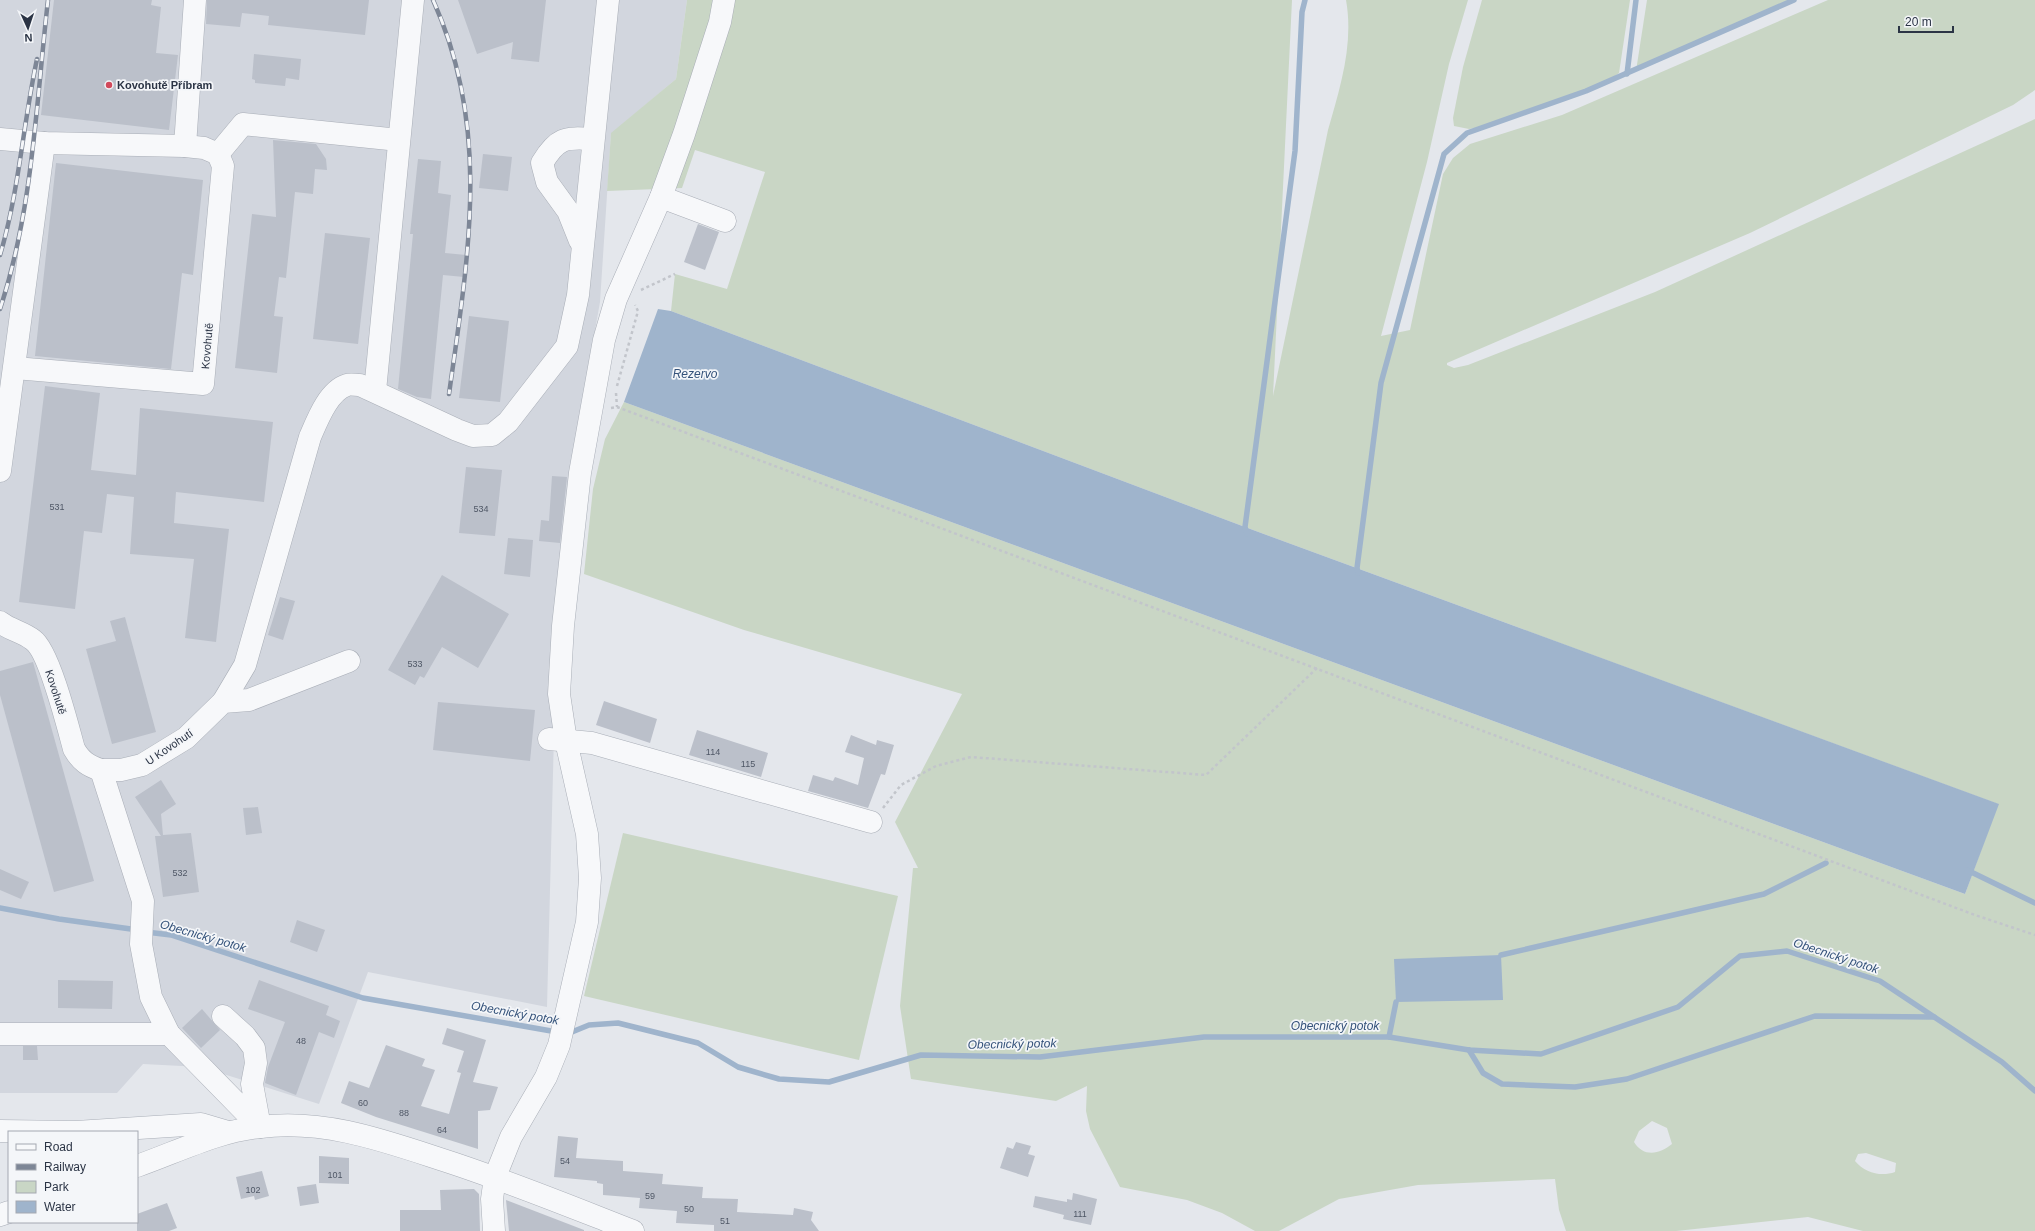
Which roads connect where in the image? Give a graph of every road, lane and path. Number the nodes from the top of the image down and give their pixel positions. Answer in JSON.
{"nodes":[{"id":1,"x":195,"y":0,"type":"edge"},
{"id":2,"x":413,"y":0,"type":"edge"},
{"id":3,"x":608,"y":0,"type":"edge"},
{"id":4,"x":724,"y":0,"type":"edge"},
{"id":5,"x":0,"y":139,"type":"edge"},
{"id":6,"x":592,"y":139,"type":"junction"},
{"id":7,"x":399,"y":140,"type":"junction"},
{"id":8,"x":44,"y":143,"type":"junction"},
{"id":9,"x":185,"y":146,"type":"junction"},
{"id":10,"x":218,"y":154,"type":"junction"},
{"id":11,"x":661,"y":197,"type":"junction"},
{"id":12,"x":725,"y":221,"type":"dead end"},
{"id":13,"x":582,"y":244,"type":"junction"},
{"id":14,"x":675,"y":274,"type":"dead end"},
{"id":15,"x":623,"y":298,"type":"junction"},
{"id":16,"x":15,"y":368,"type":"junction"},
{"id":17,"x":375,"y":391,"type":"junction"},
{"id":18,"x":616,"y":407,"type":"junction"},
{"id":19,"x":591,"y":412,"type":"junction"},
{"id":20,"x":0,"y":471,"type":"edge"},
{"id":21,"x":0,"y":622,"type":"edge"},
{"id":22,"x":349,"y":661,"type":"dead end"},
{"id":23,"x":1317,"y":668,"type":"junction"},
{"id":24,"x":223,"y":702,"type":"junction"},
{"id":25,"x":557,"y":740,"type":"junction"},
{"id":26,"x":101,"y":770,"type":"junction"},
{"id":27,"x":871,"y":822,"type":"joint"},
{"id":28,"x":2035,"y":935,"type":"edge"},
{"id":29,"x":223,"y":1016,"type":"dead end"},
{"id":30,"x":1,"y":1034,"type":"edge"},
{"id":31,"x":169,"y":1034,"type":"junction"},
{"id":32,"x":260,"y":1127,"type":"junction"},
{"id":33,"x":92,"y":1131,"type":"edge"},
{"id":34,"x":228,"y":1132,"type":"junction"},
{"id":35,"x":138,"y":1166,"type":"edge"},
{"id":36,"x":495,"y":1177,"type":"junction"},
{"id":37,"x":494,"y":1231,"type":"edge"},
{"id":38,"x":633,"y":1231,"type":"edge"}],
"edges":[{"from":1,"to":9,"type":"street"},
{"from":2,"to":7,"type":"street"},
{"from":3,"to":6,"type":"street"},
{"from":4,"to":11,"type":"street"},
{"from":5,"to":8,"type":"street"},
{"from":6,"to":13,"type":"street"},
{"from":6,"to":13,"type":"street"},
{"from":7,"to":10,"type":"street"},
{"from":7,"to":17,"type":"street"},
{"from":8,"to":9,"type":"street"},
{"from":8,"to":16,"type":"street"},
{"from":9,"to":10,"type":"street"},
{"from":10,"to":16,"type":"street","name":"Kovohutě"},
{"from":11,"to":12,"type":"street"},
{"from":11,"to":15,"type":"street"},
{"from":13,"to":17,"type":"street"},
{"from":14,"to":15,"type":"path"},
{"from":15,"to":18,"type":"path"},
{"from":15,"to":19,"type":"street"},
{"from":16,"to":20,"type":"street"},
{"from":17,"to":24,"type":"street","name":"U Kovohutí"},
{"from":18,"to":19,"type":"path"},
{"from":18,"to":23,"type":"path"},
{"from":19,"to":25,"type":"street"},
{"from":21,"to":26,"type":"street","name":"Kovohutě"},
{"from":22,"to":24,"type":"street"},
{"from":23,"to":27,"type":"path"},
{"from":23,"to":28,"type":"path"},
{"from":24,"to":26,"type":"street","name":"U Kovohutí"},
{"from":25,"to":27,"type":"street"},
{"from":25,"to":36,"type":"street"},
{"from":26,"to":31,"type":"street"},
{"from":29,"to":32,"type":"street"},
{"from":30,"to":31,"type":"street"},
{"from":31,"to":32,"type":"street"},
{"from":32,"to":34,"type":"street"},
{"from":32,"to":36,"type":"street"},
{"from":33,"to":34,"type":"street"},
{"from":34,"to":35,"type":"street"},
{"from":36,"to":37,"type":"street"},
{"from":36,"to":38,"type":"street"}]}
